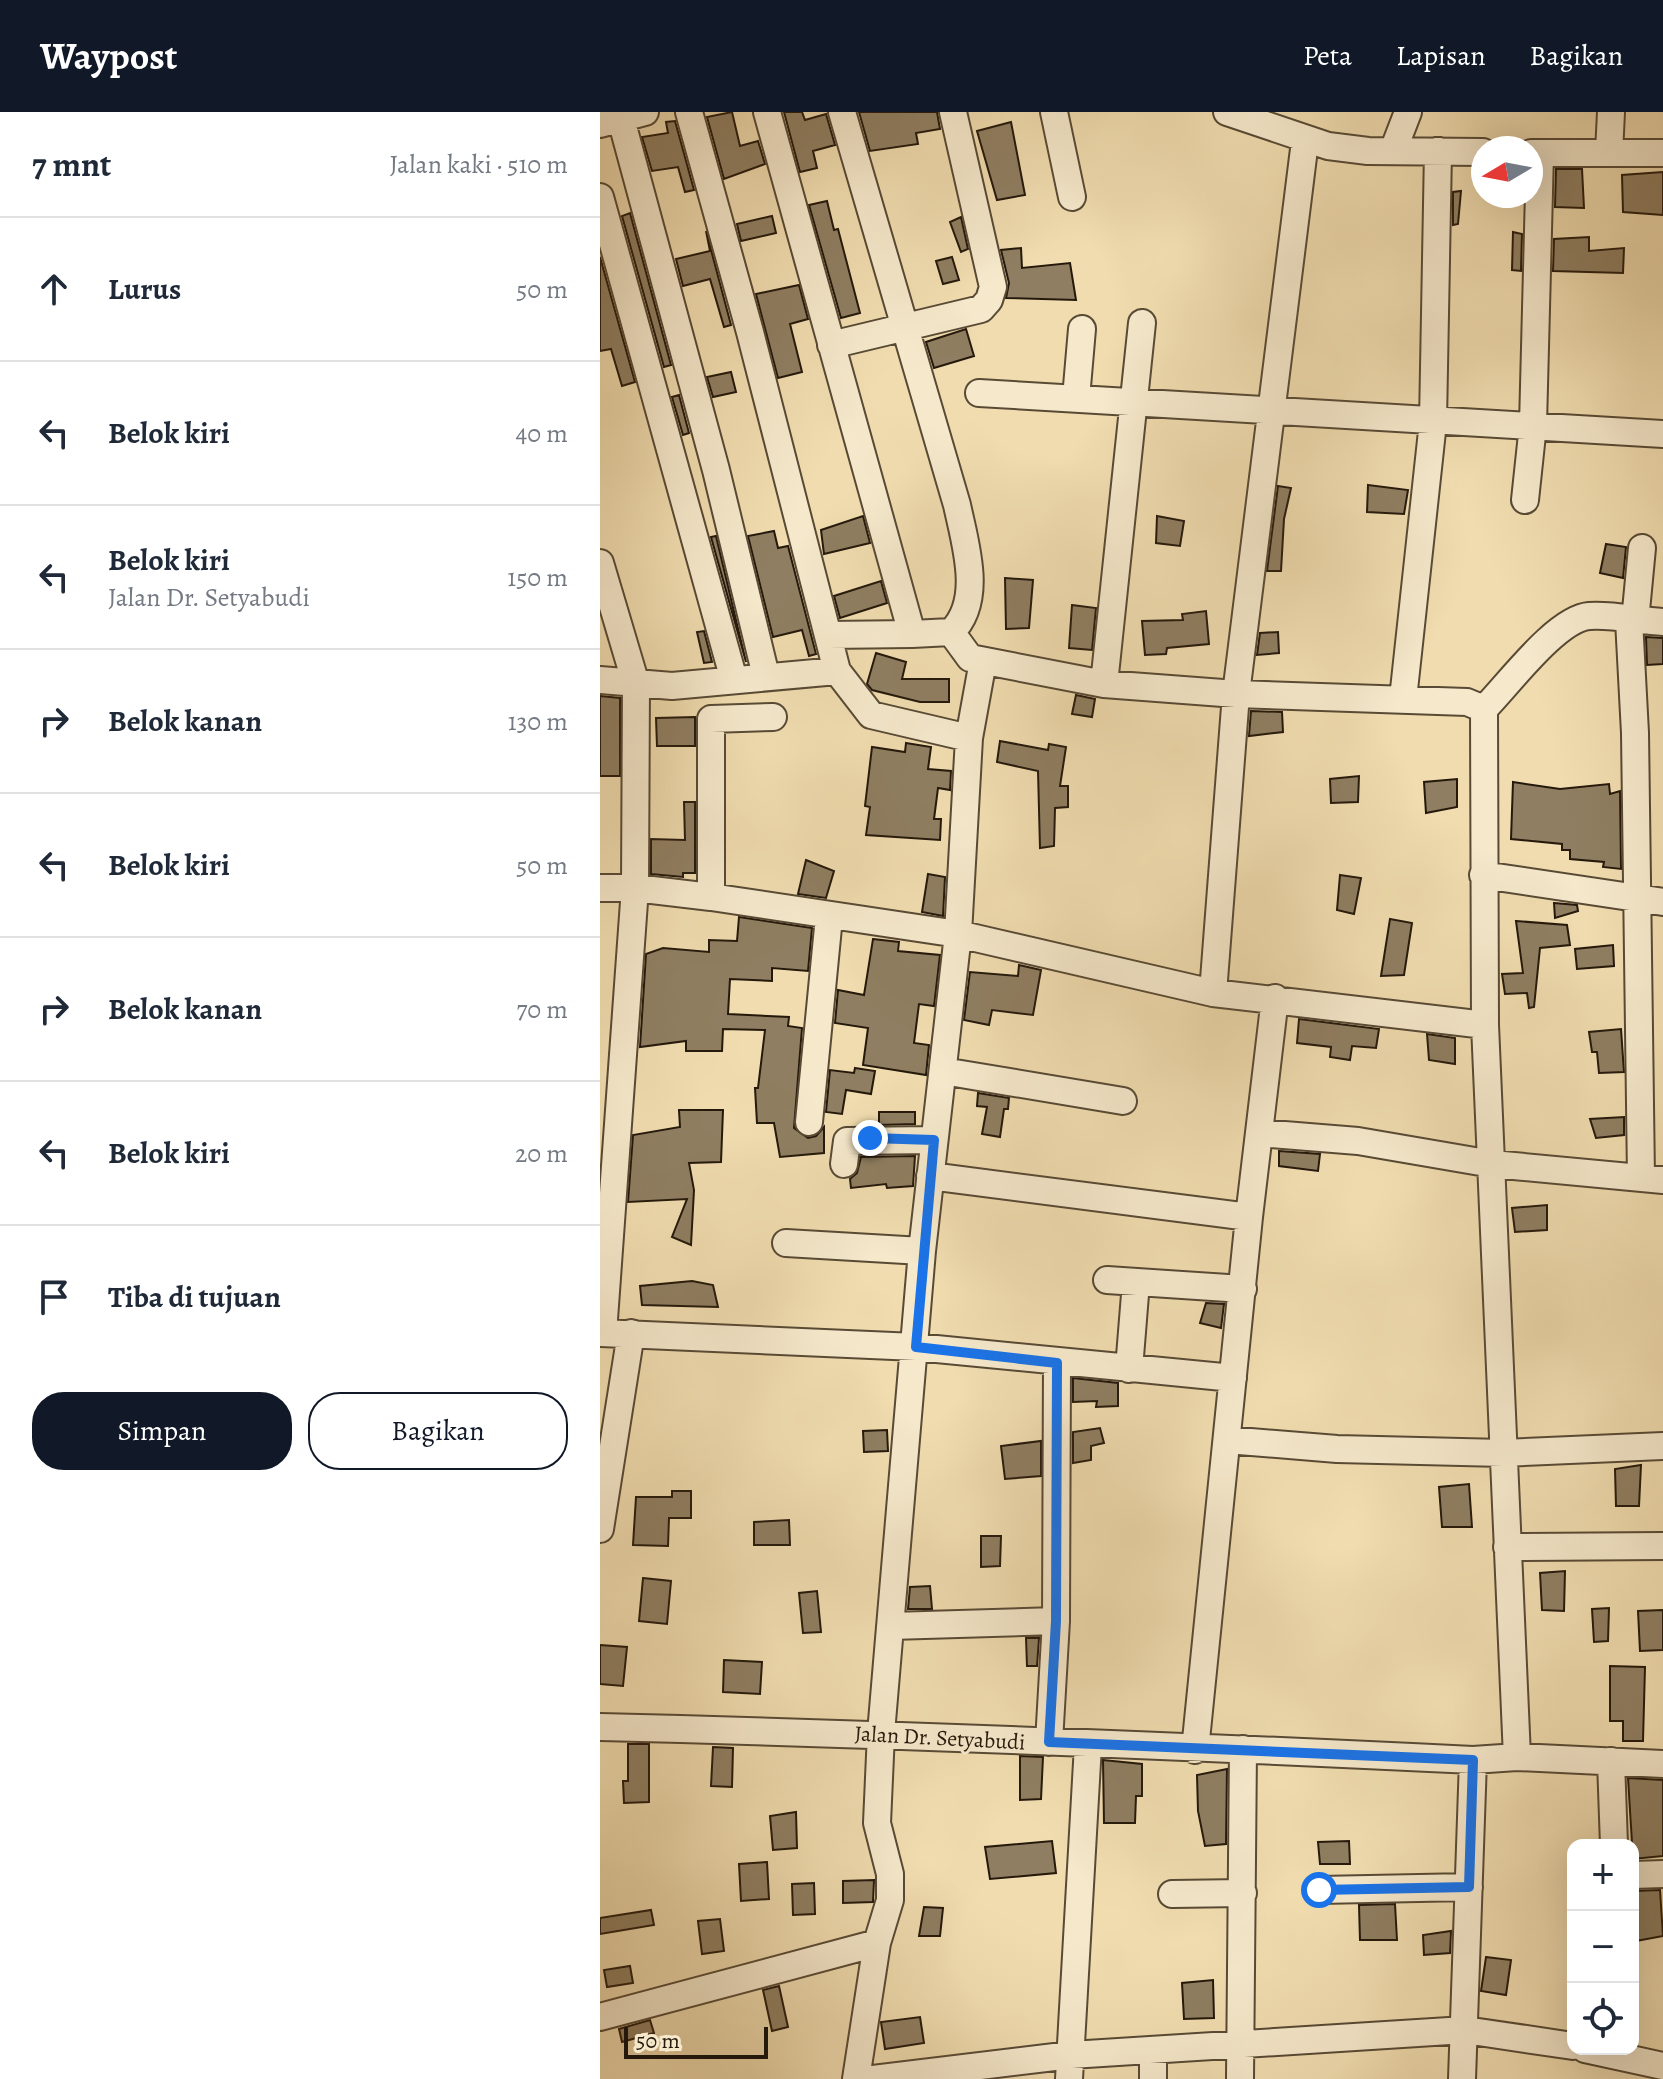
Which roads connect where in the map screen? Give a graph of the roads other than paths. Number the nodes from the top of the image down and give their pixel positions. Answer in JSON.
{"nodes":[{"id":1,"x":689,"y":112,"type":"edge"},
{"id":2,"x":767,"y":112,"type":"edge"},
{"id":3,"x":842,"y":112,"type":"edge"},
{"id":4,"x":953,"y":112,"type":"edge"},
{"id":5,"x":1054,"y":112,"type":"edge"},
{"id":6,"x":1227,"y":112,"type":"edge"},
{"id":7,"x":1408,"y":112,"type":"edge"},
{"id":8,"x":1611,"y":112,"type":"edge"},
{"id":9,"x":622,"y":118,"type":"edge"},
{"id":10,"x":1258,"y":118,"type":"edge"},
{"id":11,"x":1305,"y":141,"type":"junction"},
{"id":12,"x":1393,"y":151,"type":"junction"},
{"id":13,"x":1438,"y":151,"type":"junction"},
{"id":14,"x":1471,"y":152,"type":"edge"},
{"id":15,"x":1543,"y":153,"type":"edge"},
{"id":16,"x":1609,"y":153,"type":"junction"},
{"id":17,"x":1663,"y":153,"type":"edge"},
{"id":18,"x":600,"y":197,"type":"edge"},
{"id":19,"x":1072,"y":197,"type":"dead end"},
{"id":20,"x":1535,"y":208,"type":"edge"},
{"id":21,"x":1142,"y":323,"type":"dead end"},
{"id":22,"x":904,"y":327,"type":"junction"},
{"id":23,"x":1082,"y":329,"type":"dead end"},
{"id":24,"x":831,"y":345,"type":"junction"},
{"id":25,"x":979,"y":393,"type":"dead end"},
{"id":26,"x":1076,"y":398,"type":"junction"},
{"id":27,"x":1133,"y":400,"type":"junction"},
{"id":28,"x":1272,"y":410,"type":"junction"},
{"id":29,"x":1433,"y":422,"type":"junction"},
{"id":30,"x":1533,"y":425,"type":"junction"},
{"id":31,"x":1663,"y":434,"type":"edge"},
{"id":32,"x":1525,"y":500,"type":"dead end"},
{"id":33,"x":1642,"y":548,"type":"dead end"},
{"id":34,"x":600,"y":563,"type":"edge"},
{"id":35,"x":1632,"y":621,"type":"junction"},
{"id":36,"x":1663,"y":622,"type":"edge"},
{"id":37,"x":951,"y":632,"type":"junction"},
{"id":38,"x":912,"y":634,"type":"junction"},
{"id":39,"x":828,"y":635,"type":"junction"},
{"id":40,"x":983,"y":661,"type":"junction"},
{"id":41,"x":837,"y":671,"type":"junction"},
{"id":42,"x":766,"y":676,"type":"junction"},
{"id":43,"x":600,"y":680,"type":"edge"},
{"id":44,"x":734,"y":680,"type":"junction"},
{"id":45,"x":636,"y":684,"type":"junction"},
{"id":46,"x":1104,"y":684,"type":"junction"},
{"id":47,"x":1236,"y":694,"type":"junction"},
{"id":48,"x":1403,"y":699,"type":"junction"},
{"id":49,"x":1484,"y":709,"type":"junction"},
{"id":50,"x":773,"y":717,"type":"dead end"},
{"id":51,"x":969,"y":738,"type":"junction"},
{"id":52,"x":1483,"y":875,"type":"junction"},
{"id":53,"x":600,"y":888,"type":"edge"},
{"id":54,"x":635,"y":888,"type":"junction"},
{"id":55,"x":711,"y":897,"type":"junction"},
{"id":56,"x":1650,"y":899,"type":"edge"},
{"id":57,"x":829,"y":917,"type":"junction"},
{"id":58,"x":958,"y":934,"type":"junction"},
{"id":59,"x":1213,"y":993,"type":"junction"},
{"id":60,"x":1275,"y":998,"type":"junction"},
{"id":61,"x":1485,"y":1025,"type":"junction"},
{"id":62,"x":943,"y":1071,"type":"junction"},
{"id":63,"x":1123,"y":1101,"type":"dead end"},
{"id":64,"x":809,"y":1122,"type":"dead end"},
{"id":65,"x":1259,"y":1133,"type":"junction"},
{"id":66,"x":934,"y":1140,"type":"junction"},
{"id":67,"x":844,"y":1164,"type":"dead end"},
{"id":68,"x":1492,"y":1164,"type":"junction"},
{"id":69,"x":930,"y":1176,"type":"junction"},
{"id":70,"x":1652,"y":1179,"type":"edge"},
{"id":71,"x":1249,"y":1217,"type":"junction"},
{"id":72,"x":786,"y":1243,"type":"dead end"},
{"id":73,"x":922,"y":1251,"type":"junction"},
{"id":74,"x":1107,"y":1280,"type":"dead end"},
{"id":75,"x":1136,"y":1282,"type":"junction"},
{"id":76,"x":1243,"y":1289,"type":"junction"},
{"id":77,"x":601,"y":1333,"type":"edge"},
{"id":78,"x":631,"y":1333,"type":"junction"},
{"id":79,"x":916,"y":1347,"type":"junction"},
{"id":80,"x":1057,"y":1363,"type":"junction"},
{"id":81,"x":1129,"y":1369,"type":"junction"},
{"id":82,"x":1233,"y":1378,"type":"junction"},
{"id":83,"x":1227,"y":1440,"type":"junction"},
{"id":84,"x":1663,"y":1446,"type":"edge"},
{"id":85,"x":1503,"y":1453,"type":"junction"},
{"id":86,"x":600,"y":1529,"type":"edge"},
{"id":87,"x":1663,"y":1546,"type":"edge"},
{"id":88,"x":1507,"y":1547,"type":"junction"},
{"id":89,"x":1056,"y":1621,"type":"junction"},
{"id":90,"x":891,"y":1626,"type":"junction"},
{"id":91,"x":600,"y":1727,"type":"edge"},
{"id":92,"x":881,"y":1733,"type":"junction"},
{"id":93,"x":1049,"y":1742,"type":"junction"},
{"id":94,"x":1088,"y":1745,"type":"junction"},
{"id":95,"x":1243,"y":1749,"type":"junction"},
{"id":96,"x":1195,"y":1750,"type":"junction"},
{"id":97,"x":1517,"y":1757,"type":"junction"},
{"id":98,"x":1473,"y":1760,"type":"junction"},
{"id":99,"x":1611,"y":1761,"type":"junction"},
{"id":100,"x":1663,"y":1764,"type":"edge"},
{"id":101,"x":1614,"y":1839,"type":"edge"},
{"id":102,"x":1663,"y":1874,"type":"edge"},
{"id":103,"x":1639,"y":1875,"type":"edge"},
{"id":104,"x":1469,"y":1887,"type":"junction"},
{"id":105,"x":1319,"y":1890,"type":"dead end"},
{"id":106,"x":1243,"y":1893,"type":"junction"},
{"id":107,"x":1172,"y":1894,"type":"dead end"},
{"id":108,"x":877,"y":1943,"type":"junction"},
{"id":109,"x":600,"y":2017,"type":"edge"},
{"id":110,"x":1465,"y":2030,"type":"junction"},
{"id":111,"x":1240,"y":2043,"type":"junction"},
{"id":112,"x":1567,"y":2045,"type":"edge"},
{"id":113,"x":1153,"y":2050,"type":"junction"},
{"id":114,"x":1613,"y":2055,"type":"edge"},
{"id":115,"x":1663,"y":2066,"type":"edge"},
{"id":116,"x":1070,"y":2067,"type":"edge"},
{"id":117,"x":856,"y":2079,"type":"edge"},
{"id":118,"x":873,"y":2079,"type":"edge"},
{"id":119,"x":1153,"y":2079,"type":"edge"},
{"id":120,"x":1240,"y":2079,"type":"edge"},
{"id":121,"x":1462,"y":2079,"type":"edge"}],
"edges":[{"from":1,"to":39,"type":"street"},
{"from":2,"to":24,"type":"street"},
{"from":3,"to":22,"type":"street"},
{"from":4,"to":22,"type":"street"},
{"from":5,"to":19,"type":"street"},
{"from":6,"to":10,"type":"street"},
{"from":7,"to":12,"type":"street"},
{"from":8,"to":16,"type":"street"},
{"from":9,"to":42,"type":"street"},
{"from":10,"to":11,"type":"street"},
{"from":11,"to":12,"type":"street"},
{"from":11,"to":28,"type":"street"},
{"from":12,"to":13,"type":"street"},
{"from":13,"to":14,"type":"street"},
{"from":13,"to":29,"type":"street"},
{"from":15,"to":16,"type":"street"},
{"from":16,"to":17,"type":"street"},
{"from":18,"to":44,"type":"street"},
{"from":20,"to":30,"type":"street"},
{"from":21,"to":27,"type":"street"},
{"from":22,"to":24,"type":"street"},
{"from":22,"to":37,"type":"street"},
{"from":23,"to":26,"type":"street"},
{"from":24,"to":38,"type":"street"},
{"from":25,"to":26,"type":"street"},
{"from":26,"to":27,"type":"street"},
{"from":27,"to":28,"type":"street"},
{"from":27,"to":46,"type":"street"},
{"from":28,"to":29,"type":"street"},
{"from":28,"to":47,"type":"street"},
{"from":29,"to":30,"type":"street"},
{"from":29,"to":48,"type":"street"},
{"from":30,"to":31,"type":"street"},
{"from":30,"to":32,"type":"street"},
{"from":33,"to":35,"type":"street"},
{"from":34,"to":45,"type":"street"},
{"from":35,"to":36,"type":"street"},
{"from":35,"to":49,"type":"street"},
{"from":35,"to":56,"type":"street"},
{"from":37,"to":38,"type":"street"},
{"from":37,"to":40,"type":"street"},
{"from":38,"to":39,"type":"street"},
{"from":39,"to":41,"type":"street"},
{"from":40,"to":46,"type":"street"},
{"from":40,"to":51,"type":"street"},
{"from":41,"to":42,"type":"street"},
{"from":41,"to":51,"type":"street"},
{"from":42,"to":44,"type":"street"},
{"from":43,"to":45,"type":"street"},
{"from":44,"to":45,"type":"street"},
{"from":45,"to":54,"type":"street"},
{"from":46,"to":47,"type":"street"},
{"from":47,"to":48,"type":"street"},
{"from":47,"to":59,"type":"street"},
{"from":48,"to":49,"type":"street"},
{"from":49,"to":52,"type":"street"},
{"from":50,"to":55,"type":"street"},
{"from":51,"to":58,"type":"street"},
{"from":52,"to":56,"type":"street"},
{"from":52,"to":61,"type":"street"},
{"from":53,"to":54,"type":"street"},
{"from":54,"to":55,"type":"street"},
{"from":54,"to":77,"type":"street"},
{"from":55,"to":57,"type":"street"},
{"from":56,"to":70,"type":"street"},
{"from":57,"to":58,"type":"street"},
{"from":57,"to":64,"type":"street"},
{"from":58,"to":59,"type":"street"},
{"from":58,"to":62,"type":"street"},
{"from":59,"to":60,"type":"street"},
{"from":60,"to":61,"type":"street"},
{"from":60,"to":65,"type":"street"},
{"from":61,"to":68,"type":"street"},
{"from":62,"to":63,"type":"street"},
{"from":62,"to":66,"type":"street"},
{"from":65,"to":68,"type":"street"},
{"from":65,"to":71,"type":"street"},
{"from":66,"to":67,"type":"street"},
{"from":66,"to":69,"type":"street"},
{"from":68,"to":70,"type":"street"},
{"from":68,"to":85,"type":"street"},
{"from":69,"to":71,"type":"street"},
{"from":69,"to":73,"type":"street"},
{"from":71,"to":76,"type":"street"},
{"from":72,"to":73,"type":"street"},
{"from":73,"to":79,"type":"street"},
{"from":74,"to":75,"type":"street"},
{"from":75,"to":76,"type":"street"},
{"from":75,"to":81,"type":"street"},
{"from":76,"to":82,"type":"street"},
{"from":77,"to":78,"type":"street"},
{"from":78,"to":79,"type":"street"},
{"from":78,"to":86,"type":"street"},
{"from":79,"to":80,"type":"street"},
{"from":79,"to":90,"type":"street"},
{"from":80,"to":81,"type":"street"},
{"from":80,"to":89,"type":"street"},
{"from":81,"to":82,"type":"street"},
{"from":82,"to":83,"type":"street"},
{"from":83,"to":85,"type":"street"},
{"from":83,"to":96,"type":"street"},
{"from":84,"to":85,"type":"street"},
{"from":85,"to":88,"type":"street"},
{"from":87,"to":88,"type":"street"},
{"from":88,"to":97,"type":"street"},
{"from":89,"to":90,"type":"street"},
{"from":89,"to":93,"type":"street"},
{"from":90,"to":92,"type":"street"},
{"from":91,"to":92,"type":"street","name":"Jalan Dr. Setyabudi"},
{"from":92,"to":93,"type":"street","name":"Jalan Dr. Setyabudi"},
{"from":92,"to":108,"type":"street"},
{"from":93,"to":94,"type":"street","name":"Jalan Dr. Setyabudi"},
{"from":94,"to":96,"type":"street","name":"Jalan Dr. Setyabudi"},
{"from":94,"to":116,"type":"street"},
{"from":95,"to":96,"type":"street","name":"Jalan Dr. Setyabudi"},
{"from":95,"to":98,"type":"street","name":"Jalan Dr. Setyabudi"},
{"from":95,"to":106,"type":"street"},
{"from":97,"to":98,"type":"street","name":"Jalan Dr. Setyabudi"},
{"from":97,"to":99,"type":"street","name":"Jalan Dr. Setyabudi"},
{"from":98,"to":104,"type":"street"},
{"from":99,"to":100,"type":"street","name":"Jalan Dr. Setyabudi"},
{"from":99,"to":101,"type":"street"},
{"from":102,"to":103,"type":"street"},
{"from":104,"to":105,"type":"street"},
{"from":104,"to":110,"type":"street"},
{"from":106,"to":107,"type":"street"},
{"from":106,"to":111,"type":"street"},
{"from":108,"to":109,"type":"street"},
{"from":108,"to":117,"type":"street"},
{"from":110,"to":111,"type":"street"},
{"from":110,"to":112,"type":"street"},
{"from":110,"to":121,"type":"street"},
{"from":111,"to":113,"type":"street"},
{"from":111,"to":120,"type":"street"},
{"from":113,"to":116,"type":"street"},
{"from":113,"to":119,"type":"street"},
{"from":114,"to":115,"type":"street"},
{"from":116,"to":118,"type":"street"}]}
